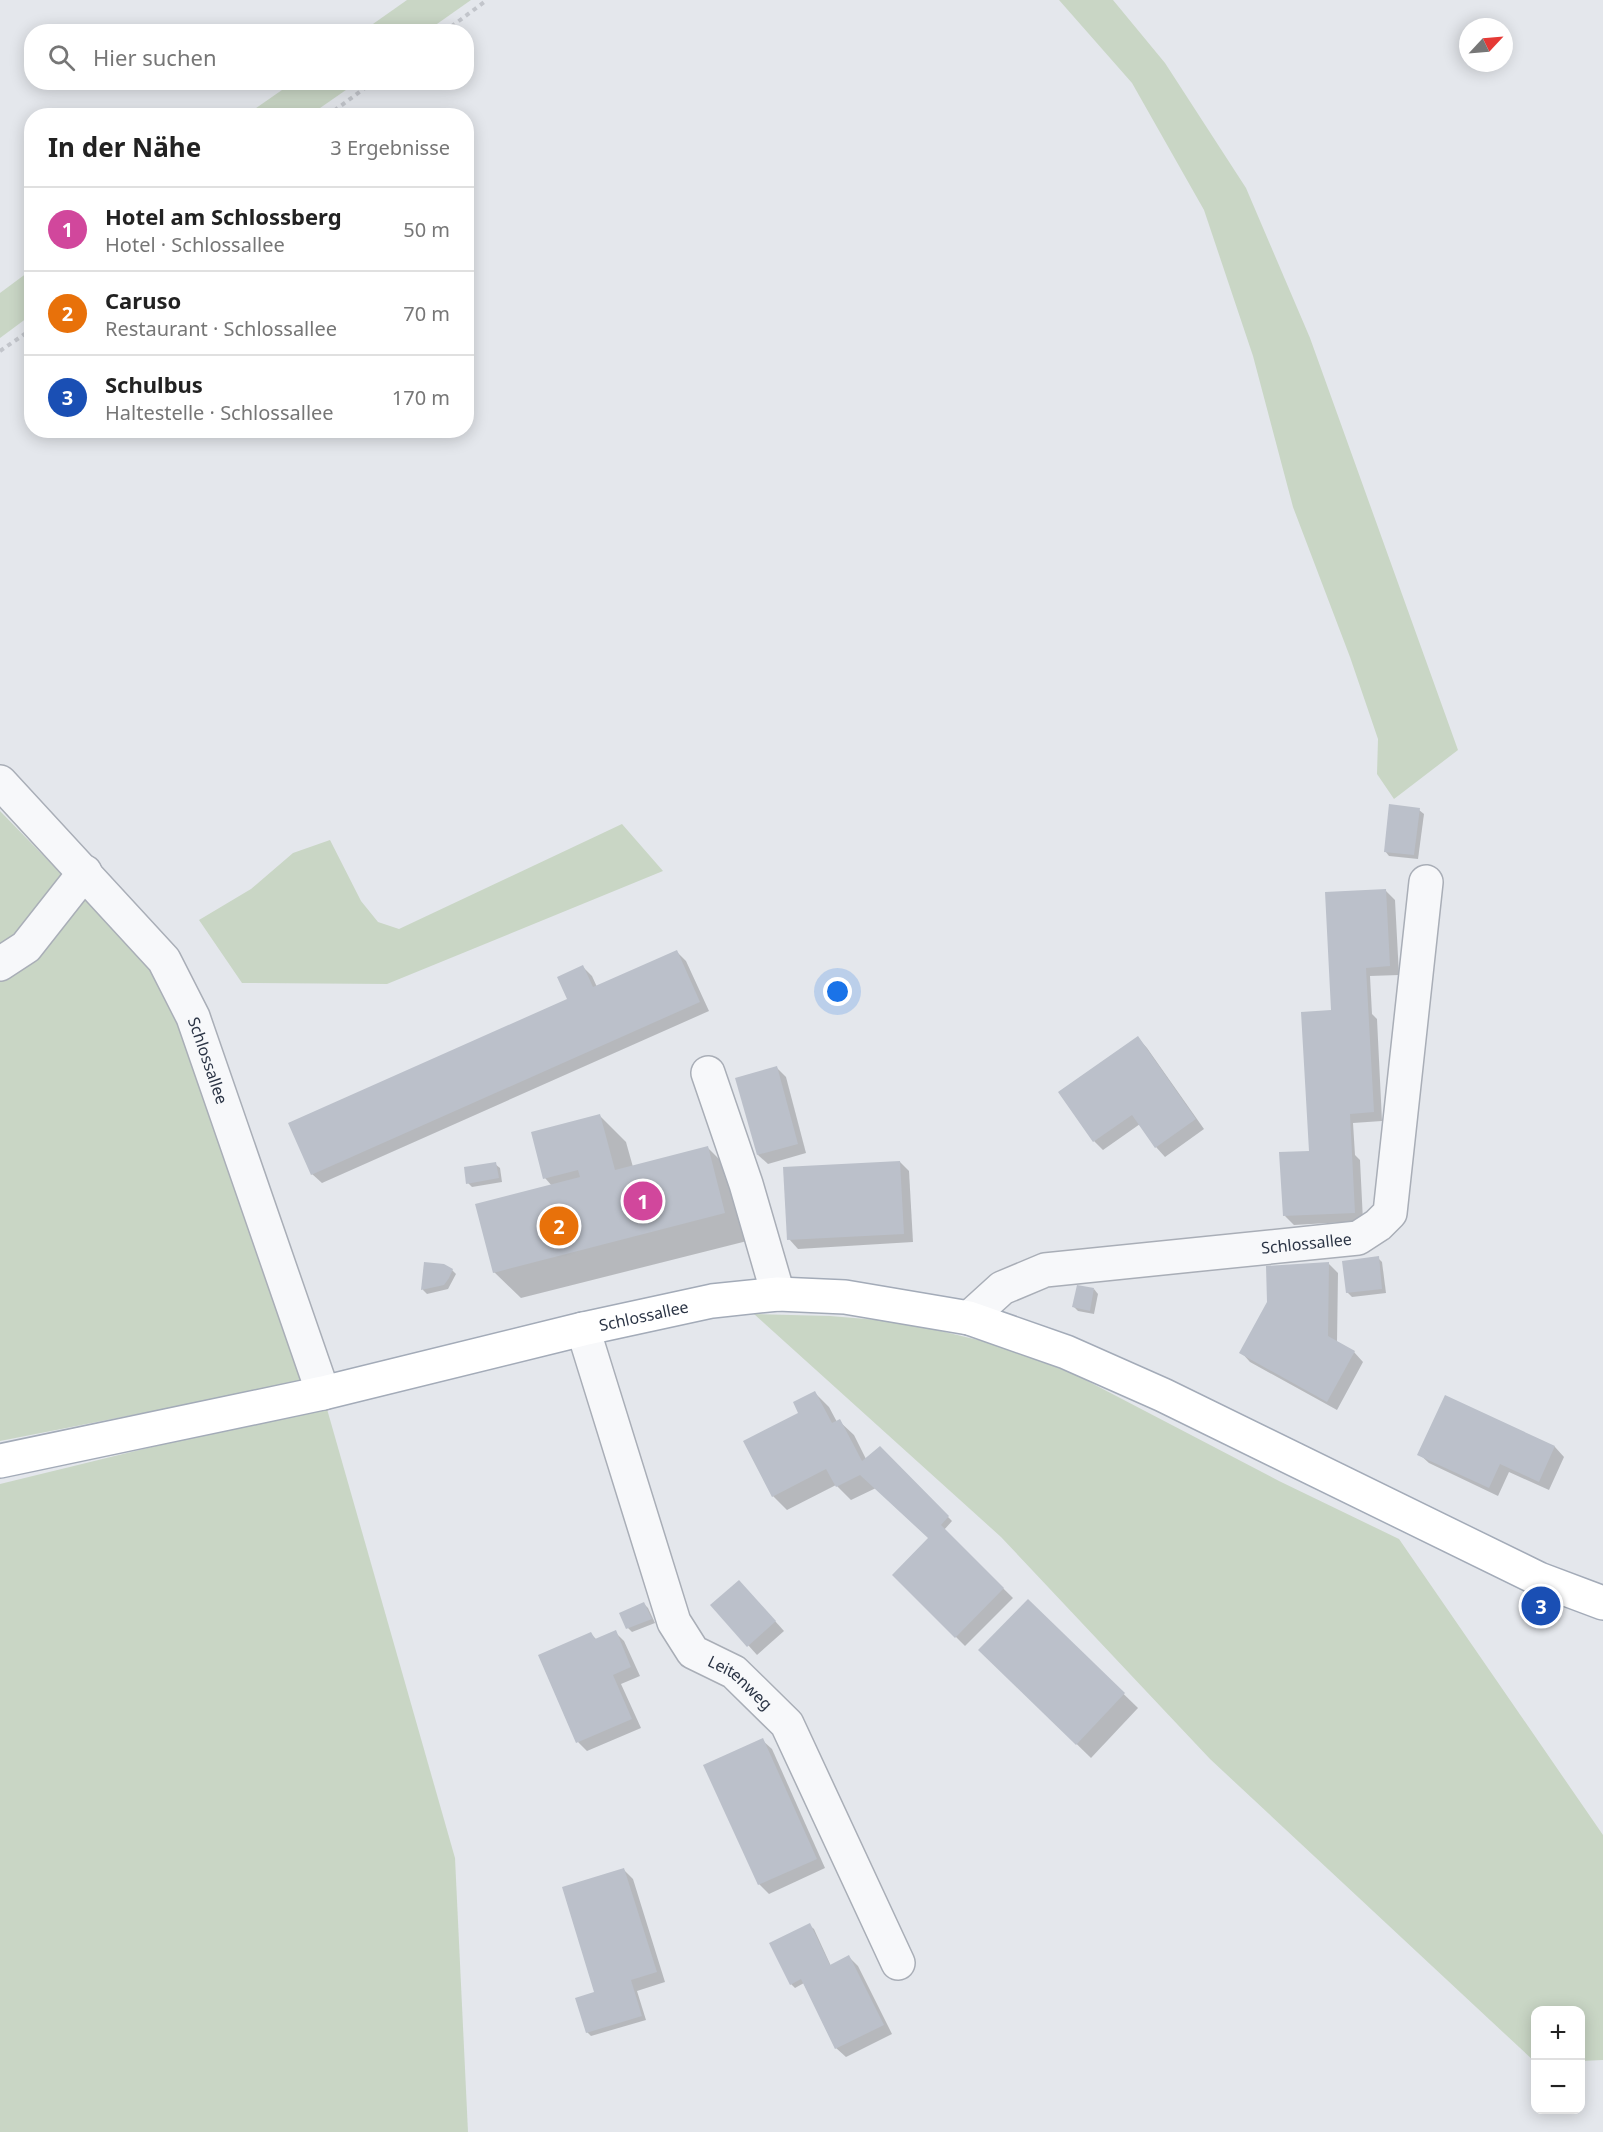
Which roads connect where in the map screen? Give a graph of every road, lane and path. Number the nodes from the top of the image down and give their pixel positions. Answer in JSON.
{"nodes":[{"id":1,"x":488,"y":0,"type":"edge"},
{"id":2,"x":455,"y":24,"type":"edge"},
{"id":3,"x":362,"y":90,"type":"edge"},
{"id":4,"x":338,"y":108,"type":"edge"},
{"id":5,"x":24,"y":334,"type":"edge"},
{"id":6,"x":0,"y":351,"type":"edge"},
{"id":7,"x":0,"y":782,"type":"edge"},
{"id":8,"x":85,"y":872,"type":"junction"},
{"id":9,"x":1426,"y":882,"type":"dead end"},
{"id":10,"x":0,"y":964,"type":"edge"},
{"id":11,"x":708,"y":1073,"type":"dead end"},
{"id":12,"x":778,"y":1294,"type":"junction"},
{"id":13,"x":969,"y":1318,"type":"junction"},
{"id":14,"x":583,"y":1329,"type":"junction"},
{"id":15,"x":323,"y":1393,"type":"junction"},
{"id":16,"x":0,"y":1461,"type":"edge"},
{"id":17,"x":1603,"y":1603,"type":"edge"},
{"id":18,"x":898,"y":1963,"type":"dead end"}],
"edges":[{"from":1,"to":2,"type":"path"},
{"from":3,"to":4,"type":"path"},
{"from":5,"to":6,"type":"path"},
{"from":7,"to":8,"type":"street","name":"Schlossallee"},
{"from":8,"to":10,"type":"street"},
{"from":8,"to":15,"type":"street","name":"Schlossallee"},
{"from":9,"to":13,"type":"street","name":"Schlossallee"},
{"from":11,"to":12,"type":"street"},
{"from":12,"to":13,"type":"main road","name":"Schlossallee"},
{"from":12,"to":14,"type":"main road","name":"Schlossallee"},
{"from":13,"to":17,"type":"main road","name":"Schlossallee"},
{"from":14,"to":15,"type":"main road","name":"Schlossallee"},
{"from":14,"to":18,"type":"street","name":"Leitenweg"},
{"from":15,"to":16,"type":"main road","name":"Schlossallee"}]}
